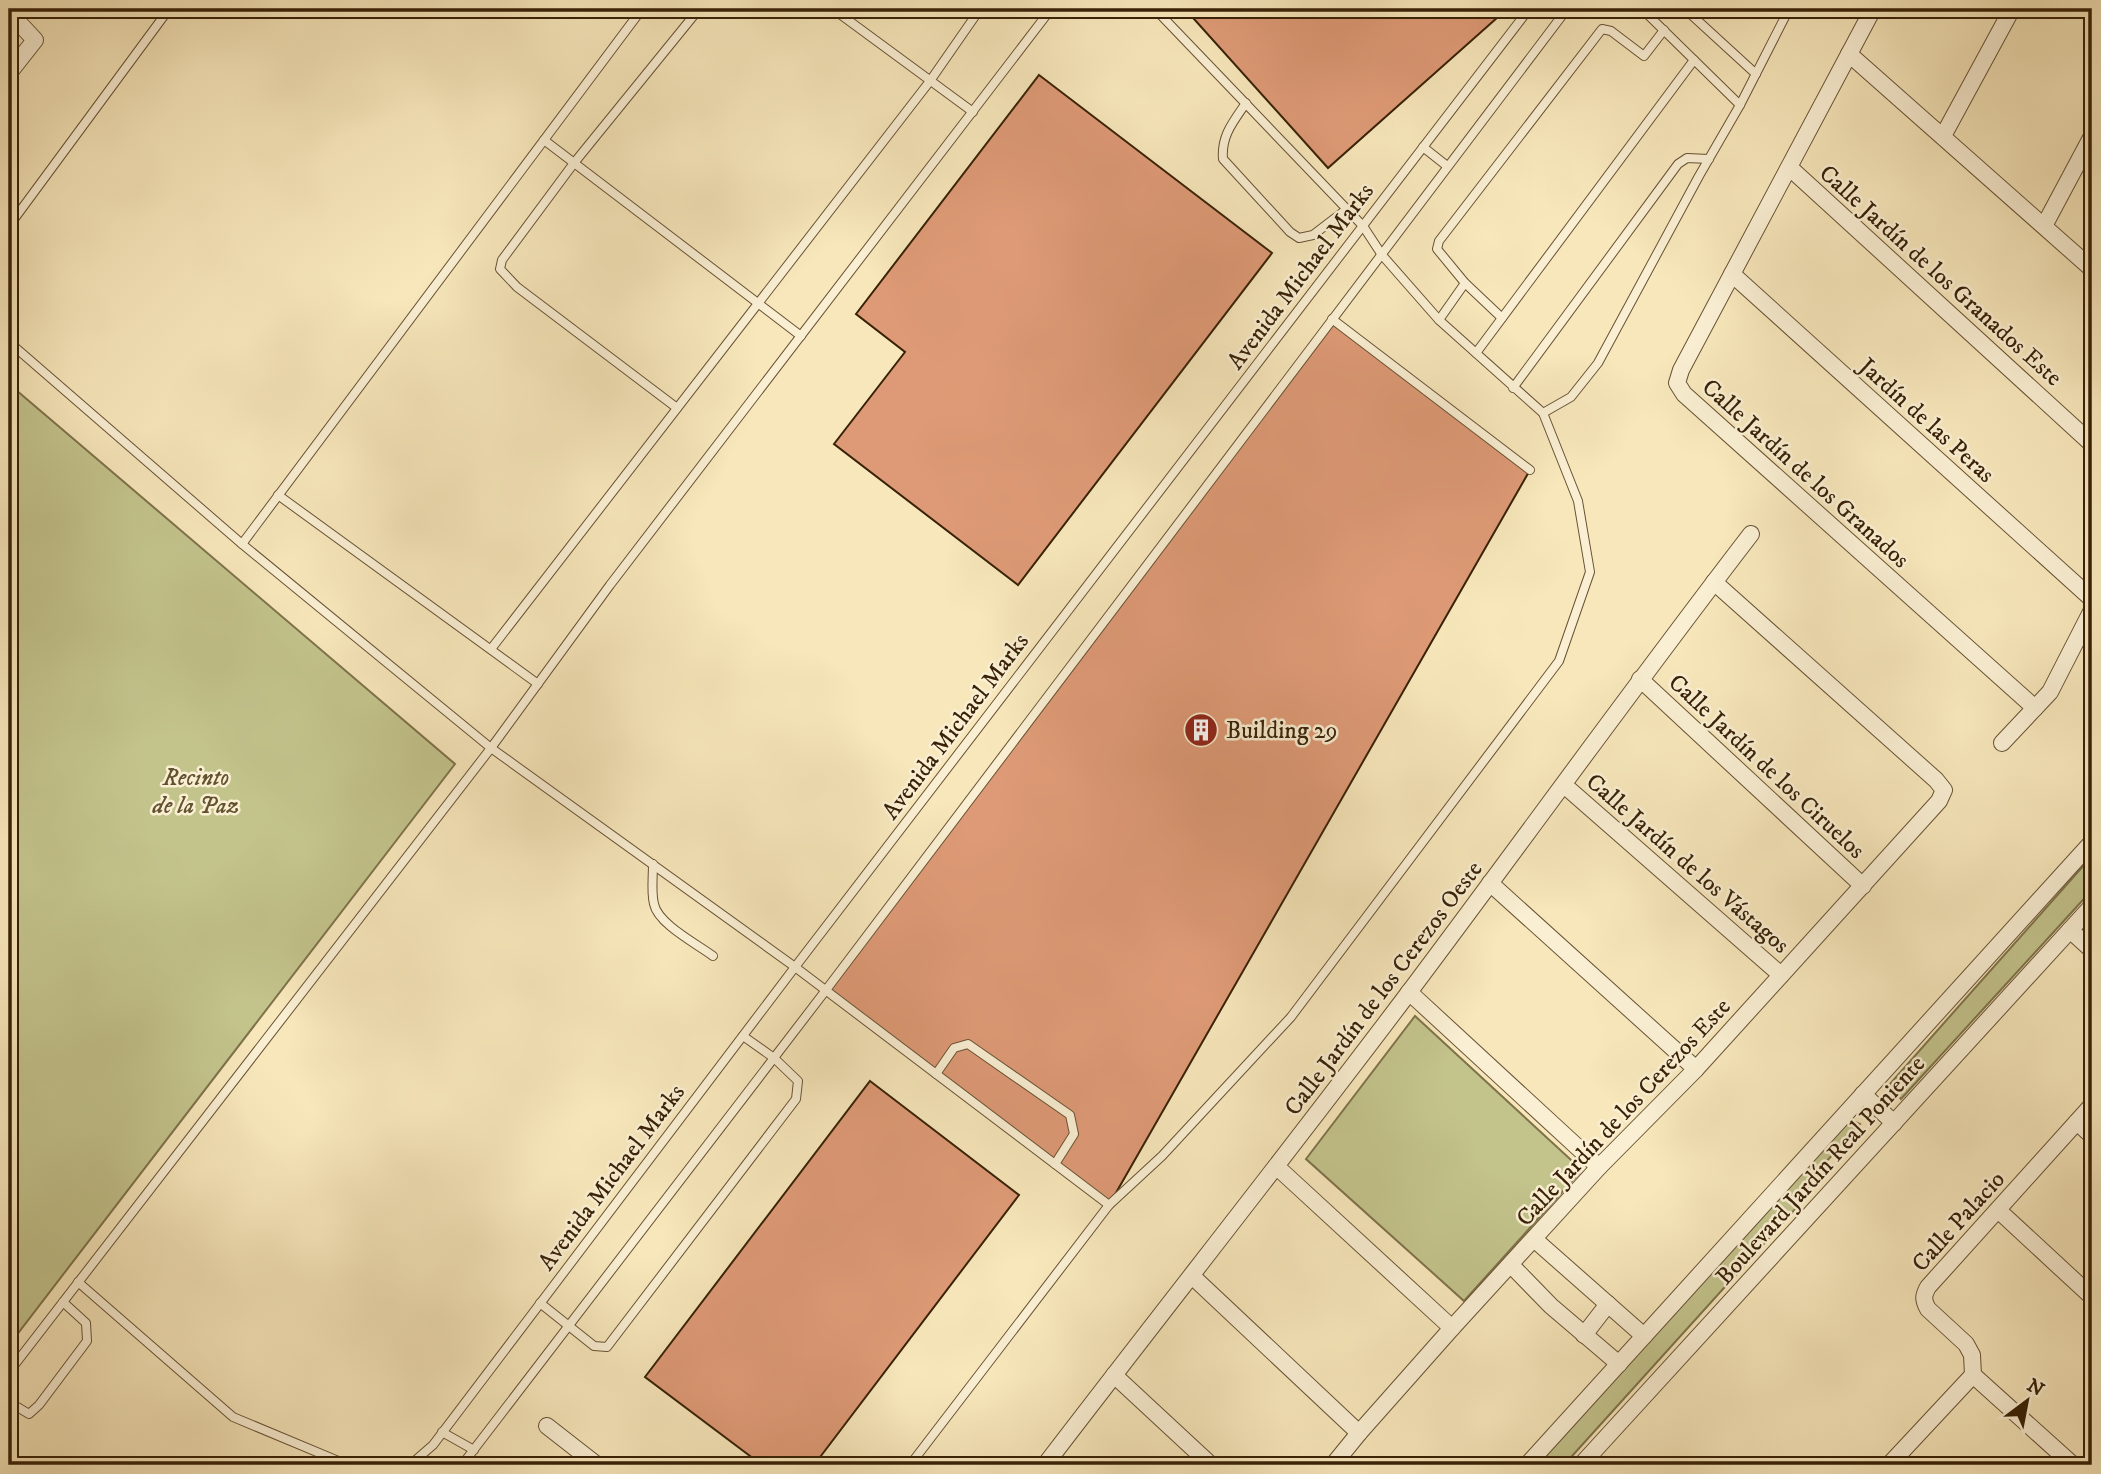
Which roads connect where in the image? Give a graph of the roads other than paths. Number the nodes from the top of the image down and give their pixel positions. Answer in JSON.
{"nodes":[{"id":1,"x":169,"y":9,"type":"edge"},
{"id":2,"x":642,"y":9,"type":"edge"},
{"id":3,"x":699,"y":9,"type":"edge"},
{"id":4,"x":833,"y":9,"type":"edge"},
{"id":5,"x":980,"y":9,"type":"edge"},
{"id":6,"x":1051,"y":9,"type":"edge"},
{"id":7,"x":1155,"y":9,"type":"edge"},
{"id":8,"x":1529,"y":9,"type":"edge"},
{"id":9,"x":1567,"y":9,"type":"edge"},
{"id":10,"x":1642,"y":9,"type":"edge"},
{"id":11,"x":1685,"y":9,"type":"edge"},
{"id":12,"x":1789,"y":9,"type":"edge"},
{"id":13,"x":1873,"y":9,"type":"edge"},
{"id":14,"x":2012,"y":9,"type":"edge"},
{"id":15,"x":9,"y":12,"type":"edge"},
{"id":16,"x":1664,"y":30,"type":"junction"},
{"id":17,"x":1849,"y":54,"type":"junction"},
{"id":18,"x":1695,"y":61,"type":"junction"},
{"id":19,"x":9,"y":73,"type":"edge"},
{"id":20,"x":1756,"y":74,"type":"junction"},
{"id":21,"x":930,"y":80,"type":"junction"},
{"id":22,"x":1245,"y":103,"type":"junction"},
{"id":23,"x":1740,"y":106,"type":"junction"},
{"id":24,"x":972,"y":112,"type":"junction"},
{"id":25,"x":1943,"y":136,"type":"junction"},
{"id":26,"x":2092,"y":136,"type":"edge"},
{"id":27,"x":544,"y":140,"type":"junction"},
{"id":28,"x":1423,"y":147,"type":"junction"},
{"id":29,"x":1709,"y":159,"type":"junction"},
{"id":30,"x":573,"y":163,"type":"junction"},
{"id":31,"x":1447,"y":166,"type":"junction"},
{"id":32,"x":1790,"y":168,"type":"junction"},
{"id":33,"x":1347,"y":209,"type":"junction"},
{"id":34,"x":9,"y":226,"type":"edge"},
{"id":35,"x":1363,"y":226,"type":"junction"},
{"id":36,"x":2044,"y":226,"type":"junction"},
{"id":37,"x":1382,"y":255,"type":"junction"},
{"id":38,"x":2092,"y":269,"type":"edge"},
{"id":39,"x":1732,"y":274,"type":"junction"},
{"id":40,"x":1465,"y":283,"type":"junction"},
{"id":41,"x":758,"y":303,"type":"junction"},
{"id":42,"x":1502,"y":318,"type":"junction"},
{"id":43,"x":1332,"y":319,"type":"junction"},
{"id":44,"x":1439,"y":320,"type":"junction"},
{"id":45,"x":801,"y":336,"type":"junction"},
{"id":46,"x":9,"y":342,"type":"edge"},
{"id":47,"x":1476,"y":353,"type":"junction"},
{"id":48,"x":1513,"y":388,"type":"junction"},
{"id":49,"x":677,"y":408,"type":"junction"},
{"id":50,"x":1542,"y":413,"type":"junction"},
{"id":51,"x":2092,"y":444,"type":"edge"},
{"id":52,"x":1530,"y":470,"type":"dead end"},
{"id":53,"x":278,"y":495,"type":"junction"},
{"id":54,"x":1751,"y":534,"type":"dead end"},
{"id":55,"x":242,"y":544,"type":"junction"},
{"id":56,"x":1714,"y":582,"type":"junction"},
{"id":57,"x":2092,"y":599,"type":"edge"},
{"id":58,"x":2092,"y":610,"type":"edge"},
{"id":59,"x":491,"y":649,"type":"junction"},
{"id":60,"x":1640,"y":679,"type":"junction"},
{"id":61,"x":538,"y":684,"type":"junction"},
{"id":62,"x":2035,"y":708,"type":"junction"},
{"id":63,"x":2002,"y":743,"type":"dead end"},
{"id":64,"x":491,"y":748,"type":"junction"},
{"id":65,"x":1564,"y":785,"type":"junction"},
{"id":66,"x":2092,"y":842,"type":"edge"},
{"id":67,"x":653,"y":864,"type":"junction"},
{"id":68,"x":1490,"y":883,"type":"junction"},
{"id":69,"x":1863,"y":886,"type":"junction"},
{"id":70,"x":2092,"y":906,"type":"edge"},
{"id":71,"x":2070,"y":930,"type":"junction"},
{"id":72,"x":2092,"y":950,"type":"edge"},
{"id":73,"x":713,"y":956,"type":"dead end"},
{"id":74,"x":795,"y":967,"type":"junction"},
{"id":75,"x":1781,"y":975,"type":"junction"},
{"id":76,"x":826,"y":990,"type":"junction"},
{"id":77,"x":1409,"y":992,"type":"junction"},
{"id":78,"x":743,"y":1036,"type":"junction"},
{"id":79,"x":774,"y":1058,"type":"junction"},
{"id":80,"x":1696,"y":1069,"type":"junction"},
{"id":81,"x":936,"y":1074,"type":"junction"},
{"id":82,"x":1863,"y":1094,"type":"junction"},
{"id":83,"x":2092,"y":1105,"type":"edge"},
{"id":84,"x":2077,"y":1122,"type":"junction"},
{"id":85,"x":1894,"y":1123,"type":"junction"},
{"id":86,"x":2092,"y":1136,"type":"edge"},
{"id":87,"x":1055,"y":1164,"type":"junction"},
{"id":88,"x":1277,"y":1167,"type":"junction"},
{"id":89,"x":1599,"y":1167,"type":"junction"},
{"id":90,"x":1109,"y":1205,"type":"junction"},
{"id":91,"x":1998,"y":1210,"type":"junction"},
{"id":92,"x":1534,"y":1239,"type":"junction"},
{"id":93,"x":1511,"y":1265,"type":"junction"},
{"id":94,"x":1192,"y":1276,"type":"junction"},
{"id":95,"x":78,"y":1282,"type":"junction"},
{"id":96,"x":2092,"y":1297,"type":"edge"},
{"id":97,"x":63,"y":1302,"type":"junction"},
{"id":98,"x":540,"y":1303,"type":"junction"},
{"id":99,"x":1608,"y":1304,"type":"junction"},
{"id":100,"x":568,"y":1327,"type":"junction"},
{"id":101,"x":1452,"y":1328,"type":"junction"},
{"id":102,"x":1584,"y":1335,"type":"junction"},
{"id":103,"x":1644,"y":1336,"type":"junction"},
{"id":104,"x":1619,"y":1364,"type":"junction"},
{"id":105,"x":9,"y":1372,"type":"edge"},
{"id":106,"x":1114,"y":1375,"type":"junction"},
{"id":107,"x":1973,"y":1375,"type":"junction"},
{"id":108,"x":9,"y":1402,"type":"edge"},
{"id":109,"x":547,"y":1426,"type":"dead end"},
{"id":110,"x":442,"y":1432,"type":"junction"},
{"id":111,"x":1359,"y":1433,"type":"junction"},
{"id":112,"x":474,"y":1450,"type":"junction"},
{"id":113,"x":577,"y":1459,"type":"edge"},
{"id":114,"x":348,"y":1465,"type":"edge"},
{"id":115,"x":410,"y":1465,"type":"edge"},
{"id":116,"x":463,"y":1465,"type":"edge"},
{"id":117,"x":597,"y":1465,"type":"edge"},
{"id":118,"x":910,"y":1465,"type":"edge"},
{"id":119,"x":1045,"y":1465,"type":"edge"},
{"id":120,"x":1211,"y":1465,"type":"edge"},
{"id":121,"x":1333,"y":1465,"type":"edge"},
{"id":122,"x":1527,"y":1465,"type":"edge"},
{"id":123,"x":1581,"y":1465,"type":"edge"},
{"id":124,"x":1889,"y":1465,"type":"edge"},
{"id":125,"x":2073,"y":1465,"type":"edge"}],
"edges":[{"from":1,"to":34,"type":"lane"},
{"from":2,"to":27,"type":"lane"},
{"from":3,"to":30,"type":"lane"},
{"from":4,"to":21,"type":"lane"},
{"from":5,"to":21,"type":"lane"},
{"from":6,"to":24,"type":"lane"},
{"from":7,"to":22,"type":"lane"},
{"from":8,"to":28,"type":"lane","name":"Avenida Michael Marks"},
{"from":9,"to":31,"type":"lane"},
{"from":10,"to":16,"type":"lane"},
{"from":11,"to":20,"type":"lane"},
{"from":12,"to":20,"type":"lane"},
{"from":13,"to":17,"type":"street","name":"Calle Jardín de los Granados"},
{"from":14,"to":25,"type":"street"},
{"from":15,"to":19,"type":"street"},
{"from":16,"to":18,"type":"lane"},
{"from":16,"to":40,"type":"lane"},
{"from":17,"to":25,"type":"street"},
{"from":17,"to":32,"type":"street","name":"Calle Jardín de los Granados"},
{"from":18,"to":23,"type":"lane"},
{"from":18,"to":42,"type":"lane"},
{"from":20,"to":23,"type":"lane"},
{"from":21,"to":24,"type":"lane"},
{"from":21,"to":41,"type":"lane"},
{"from":22,"to":33,"type":"lane"},
{"from":22,"to":33,"type":"lane"},
{"from":23,"to":29,"type":"lane"},
{"from":24,"to":45,"type":"lane"},
{"from":25,"to":36,"type":"street"},
{"from":26,"to":36,"type":"street"},
{"from":27,"to":30,"type":"lane"},
{"from":27,"to":53,"type":"lane"},
{"from":28,"to":31,"type":"lane"},
{"from":28,"to":35,"type":"lane","name":"Avenida Michael Marks"},
{"from":29,"to":48,"type":"lane"},
{"from":29,"to":50,"type":"lane"},
{"from":30,"to":41,"type":"lane"},
{"from":30,"to":49,"type":"lane"},
{"from":31,"to":37,"type":"lane"},
{"from":32,"to":39,"type":"street","name":"Calle Jardín de los Granados"},
{"from":32,"to":51,"type":"street","name":"Calle Jardín de los Granados Este"},
{"from":33,"to":35,"type":"lane"},
{"from":35,"to":37,"type":"lane"},
{"from":35,"to":74,"type":"lane","name":"Avenida Michael Marks"},
{"from":36,"to":38,"type":"street"},
{"from":37,"to":43,"type":"lane"},
{"from":37,"to":44,"type":"lane"},
{"from":39,"to":57,"type":"street","name":"Jardín de las Peras"},
{"from":39,"to":62,"type":"street","name":"Calle Jardín de los Granados"},
{"from":40,"to":42,"type":"lane"},
{"from":40,"to":44,"type":"lane"},
{"from":41,"to":45,"type":"lane"},
{"from":41,"to":49,"type":"lane"},
{"from":42,"to":47,"type":"lane"},
{"from":43,"to":52,"type":"lane"},
{"from":43,"to":76,"type":"lane"},
{"from":44,"to":47,"type":"lane"},
{"from":45,"to":61,"type":"lane"},
{"from":46,"to":55,"type":"lane"},
{"from":47,"to":48,"type":"lane"},
{"from":48,"to":50,"type":"lane"},
{"from":49,"to":59,"type":"lane"},
{"from":50,"to":90,"type":"lane"},
{"from":53,"to":55,"type":"lane"},
{"from":53,"to":59,"type":"lane"},
{"from":54,"to":56,"type":"street","name":"Calle Jardín de los Cerezos Oeste"},
{"from":55,"to":64,"type":"lane"},
{"from":56,"to":60,"type":"street","name":"Calle Jardín de los Cerezos Oeste"},
{"from":56,"to":69,"type":"street","name":"Calle Jardín de los Cerezos Este"},
{"from":58,"to":62,"type":"street"},
{"from":59,"to":61,"type":"lane"},
{"from":60,"to":65,"type":"street","name":"Calle Jardín de los Cerezos Oeste"},
{"from":60,"to":69,"type":"street","name":"Calle Jardín de los Ciruelos"},
{"from":61,"to":64,"type":"lane"},
{"from":62,"to":63,"type":"street"},
{"from":64,"to":67,"type":"lane"},
{"from":64,"to":95,"type":"lane"},
{"from":65,"to":68,"type":"street","name":"Calle Jardín de los Cerezos Oeste"},
{"from":65,"to":75,"type":"street","name":"Calle Jardín de los Vástagos"},
{"from":66,"to":82,"type":"street","name":"Boulevard Jardín Real Poniente"},
{"from":67,"to":73,"type":"lane"},
{"from":67,"to":74,"type":"lane"},
{"from":68,"to":77,"type":"street","name":"Calle Jardín de los Cerezos Oeste"},
{"from":68,"to":80,"type":"street"},
{"from":69,"to":75,"type":"street","name":"Calle Jardín de los Cerezos Este"},
{"from":70,"to":71,"type":"street","name":"Boulevard Jardín Real Poniente"},
{"from":71,"to":72,"type":"street"},
{"from":71,"to":85,"type":"street","name":"Boulevard Jardín Real Poniente"},
{"from":74,"to":76,"type":"lane"},
{"from":74,"to":78,"type":"lane","name":"Avenida Michael Marks"},
{"from":75,"to":80,"type":"street","name":"Calle Jardín de los Cerezos Este"},
{"from":76,"to":79,"type":"lane"},
{"from":76,"to":81,"type":"lane"},
{"from":77,"to":88,"type":"street","name":"Calle Jardín de los Cerezos Oeste"},
{"from":77,"to":89,"type":"street"},
{"from":78,"to":79,"type":"lane"},
{"from":78,"to":98,"type":"lane","name":"Avenida Michael Marks"},
{"from":79,"to":100,"type":"lane"},
{"from":79,"to":100,"type":"lane"},
{"from":80,"to":89,"type":"street","name":"Calle Jardín de los Cerezos Este"},
{"from":81,"to":87,"type":"lane"},
{"from":81,"to":87,"type":"lane"},
{"from":82,"to":85,"type":"street"},
{"from":82,"to":103,"type":"street","name":"Boulevard Jardín Real Poniente"},
{"from":83,"to":84,"type":"street","name":"Calle Palacio"},
{"from":84,"to":86,"type":"street"},
{"from":84,"to":91,"type":"street","name":"Calle Palacio"},
{"from":85,"to":123,"type":"street","name":"Boulevard Jardín Real Poniente"},
{"from":87,"to":90,"type":"lane"},
{"from":88,"to":94,"type":"street","name":"Calle Jardín de los Cerezos Oeste"},
{"from":88,"to":101,"type":"street"},
{"from":89,"to":92,"type":"street","name":"Calle Jardín de los Cerezos Este"},
{"from":90,"to":118,"type":"lane"},
{"from":91,"to":96,"type":"street"},
{"from":91,"to":107,"type":"street","name":"Calle Palacio"},
{"from":92,"to":93,"type":"street","name":"Calle Jardín de los Cerezos Este"},
{"from":92,"to":99,"type":"street"},
{"from":93,"to":101,"type":"street","name":"Calle Jardín de los Cerezos Este"},
{"from":93,"to":102,"type":"street"},
{"from":94,"to":106,"type":"street","name":"Calle Jardín de los Cerezos Oeste"},
{"from":94,"to":111,"type":"street"},
{"from":95,"to":97,"type":"lane"},
{"from":95,"to":114,"type":"lane"},
{"from":97,"to":105,"type":"lane"},
{"from":97,"to":108,"type":"lane"},
{"from":98,"to":100,"type":"lane"},
{"from":98,"to":110,"type":"lane","name":"Avenida Michael Marks"},
{"from":99,"to":102,"type":"street"},
{"from":99,"to":103,"type":"street"},
{"from":100,"to":112,"type":"lane"},
{"from":101,"to":111,"type":"street","name":"Calle Jardín de los Cerezos Este"},
{"from":102,"to":104,"type":"street"},
{"from":103,"to":104,"type":"street","name":"Boulevard Jardín Real Poniente"},
{"from":104,"to":122,"type":"street","name":"Boulevard Jardín Real Poniente"},
{"from":106,"to":119,"type":"street","name":"Calle Jardín de los Cerezos Oeste"},
{"from":106,"to":120,"type":"street"},
{"from":107,"to":124,"type":"street"},
{"from":107,"to":125,"type":"street"},
{"from":109,"to":113,"type":"street"},
{"from":110,"to":112,"type":"lane"},
{"from":110,"to":115,"type":"lane","name":"Avenida Michael Marks"},
{"from":111,"to":121,"type":"street","name":"Calle Jardín de los Cerezos Este"},
{"from":112,"to":116,"type":"lane"},
{"from":113,"to":117,"type":"street"}]}
